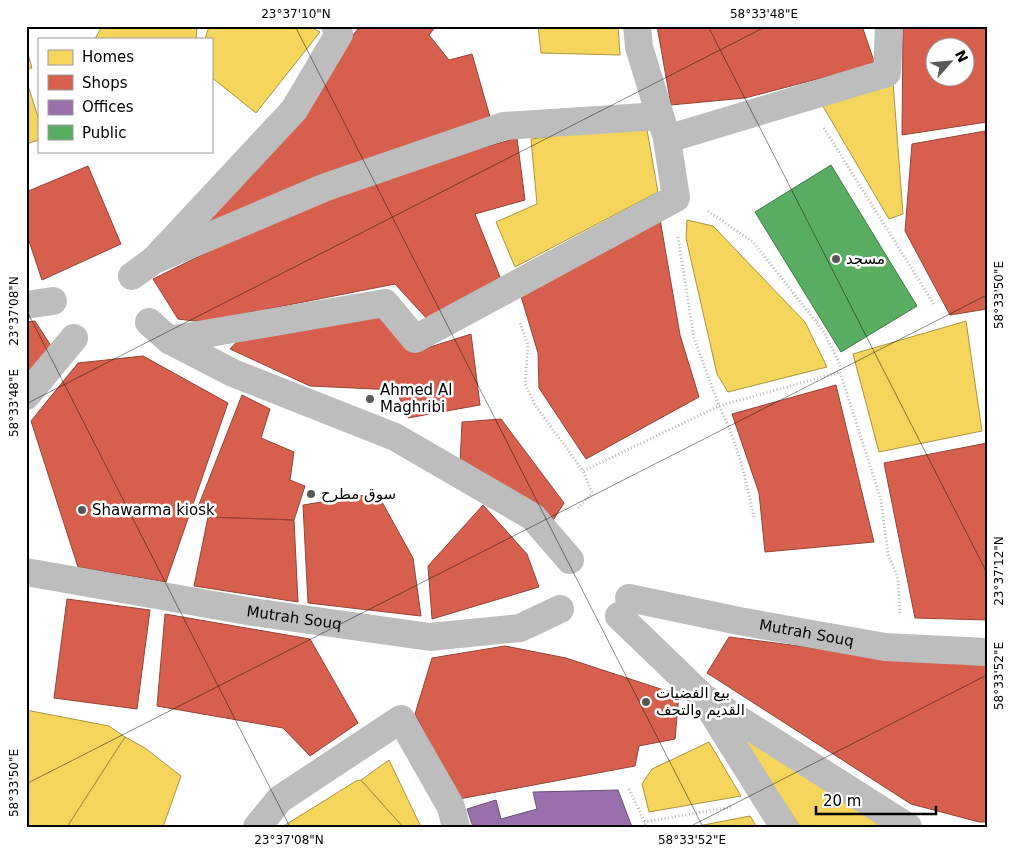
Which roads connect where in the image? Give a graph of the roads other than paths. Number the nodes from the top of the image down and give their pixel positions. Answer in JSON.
{"nodes":[{"id":1,"x":335,"y":26,"type":"edge"},
{"id":2,"x":637,"y":26,"type":"edge"},
{"id":3,"x":890,"y":26,"type":"edge"},
{"id":4,"x":664,"y":127,"type":"junction"},
{"id":5,"x":154,"y":260,"type":"junction"},
{"id":6,"x":132,"y":276,"type":"dead end"},
{"id":7,"x":53,"y":301,"type":"dead end"},
{"id":8,"x":26,"y":305,"type":"edge"},
{"id":9,"x":74,"y":338,"type":"dead end"},
{"id":10,"x":26,"y":396,"type":"edge"},
{"id":11,"x":570,"y":560,"type":"dead end"},
{"id":12,"x":26,"y":572,"type":"edge"},
{"id":13,"x":560,"y":609,"type":"dead end"},
{"id":14,"x":987,"y":652,"type":"edge"},
{"id":15,"x":702,"y":696,"type":"junction"},
{"id":16,"x":257,"y":827,"type":"edge"},
{"id":17,"x":456,"y":827,"type":"edge"},
{"id":18,"x":784,"y":827,"type":"edge"},
{"id":19,"x":908,"y":827,"type":"edge"}],
"edges":[{"from":1,"to":5,"type":"street"},
{"from":2,"to":4,"type":"street"},
{"from":3,"to":4,"type":"street"},
{"from":4,"to":5,"type":"street"},
{"from":4,"to":11,"type":"street"},
{"from":5,"to":6,"type":"street"},
{"from":7,"to":8,"type":"street"},
{"from":9,"to":10,"type":"street"},
{"from":12,"to":13,"type":"street","name":"Mutrah Souq"},
{"from":14,"to":15,"type":"street","name":"Mutrah Souq"},
{"from":15,"to":18,"type":"street","name":"Mutrah Souq"},
{"from":15,"to":19,"type":"street"},
{"from":16,"to":17,"type":"street"}]}
